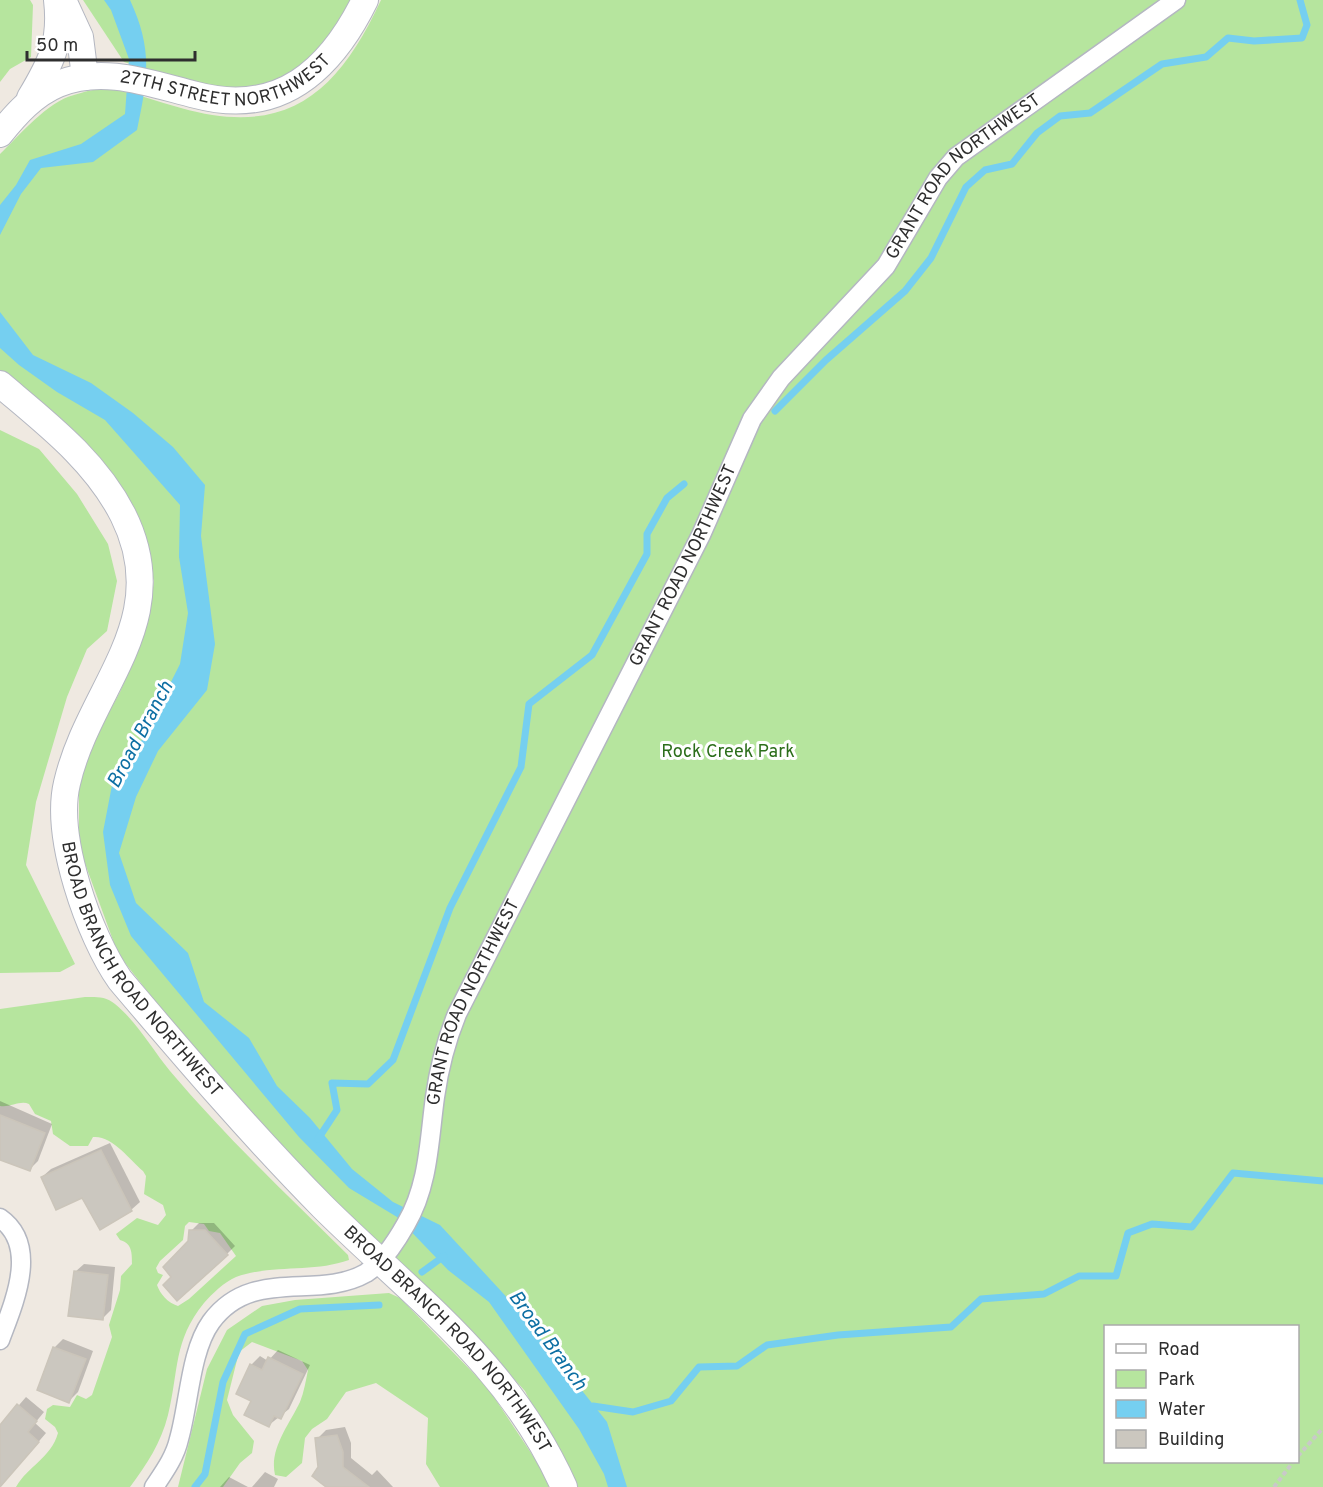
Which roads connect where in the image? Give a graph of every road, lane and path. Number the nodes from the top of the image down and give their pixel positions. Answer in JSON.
{"nodes":[{"id":1,"x":57,"y":0,"type":"edge"},
{"id":2,"x":63,"y":0,"type":"edge"},
{"id":3,"x":365,"y":0,"type":"edge"},
{"id":4,"x":1176,"y":0,"type":"edge"},
{"id":5,"x":86,"y":77,"type":"junction"},
{"id":6,"x":25,"y":106,"type":"junction"},
{"id":7,"x":0,"y":134,"type":"edge"},
{"id":8,"x":0,"y":384,"type":"edge"},
{"id":9,"x":0,"y":1218,"type":"edge"},
{"id":10,"x":380,"y":1261,"type":"junction"},
{"id":11,"x":0,"y":1340,"type":"edge"},
{"id":12,"x":1323,"y":1428,"type":"edge"},
{"id":13,"x":1299,"y":1455,"type":"edge"},
{"id":14,"x":1292,"y":1463,"type":"edge"},
{"id":15,"x":154,"y":1487,"type":"edge"},
{"id":16,"x":564,"y":1487,"type":"edge"},
{"id":17,"x":1274,"y":1487,"type":"edge"}],
"edges":[{"from":1,"to":6,"type":"main road"},
{"from":2,"to":5,"type":"main road"},
{"from":3,"to":5,"type":"main road","name":"27TH STREET NORTHWEST"},
{"from":4,"to":10,"type":"street","name":"GRANT ROAD NORTHWEST"},
{"from":5,"to":6,"type":"main road"},
{"from":6,"to":7,"type":"main road"},
{"from":8,"to":10,"type":"main road","name":"BROAD BRANCH ROAD NORTHWEST"},
{"from":9,"to":11,"type":"street"},
{"from":10,"to":15,"type":"street"},
{"from":10,"to":16,"type":"main road","name":"BROAD BRANCH ROAD NORTHWEST"},
{"from":12,"to":13,"type":"path"},
{"from":14,"to":17,"type":"path"}]}
